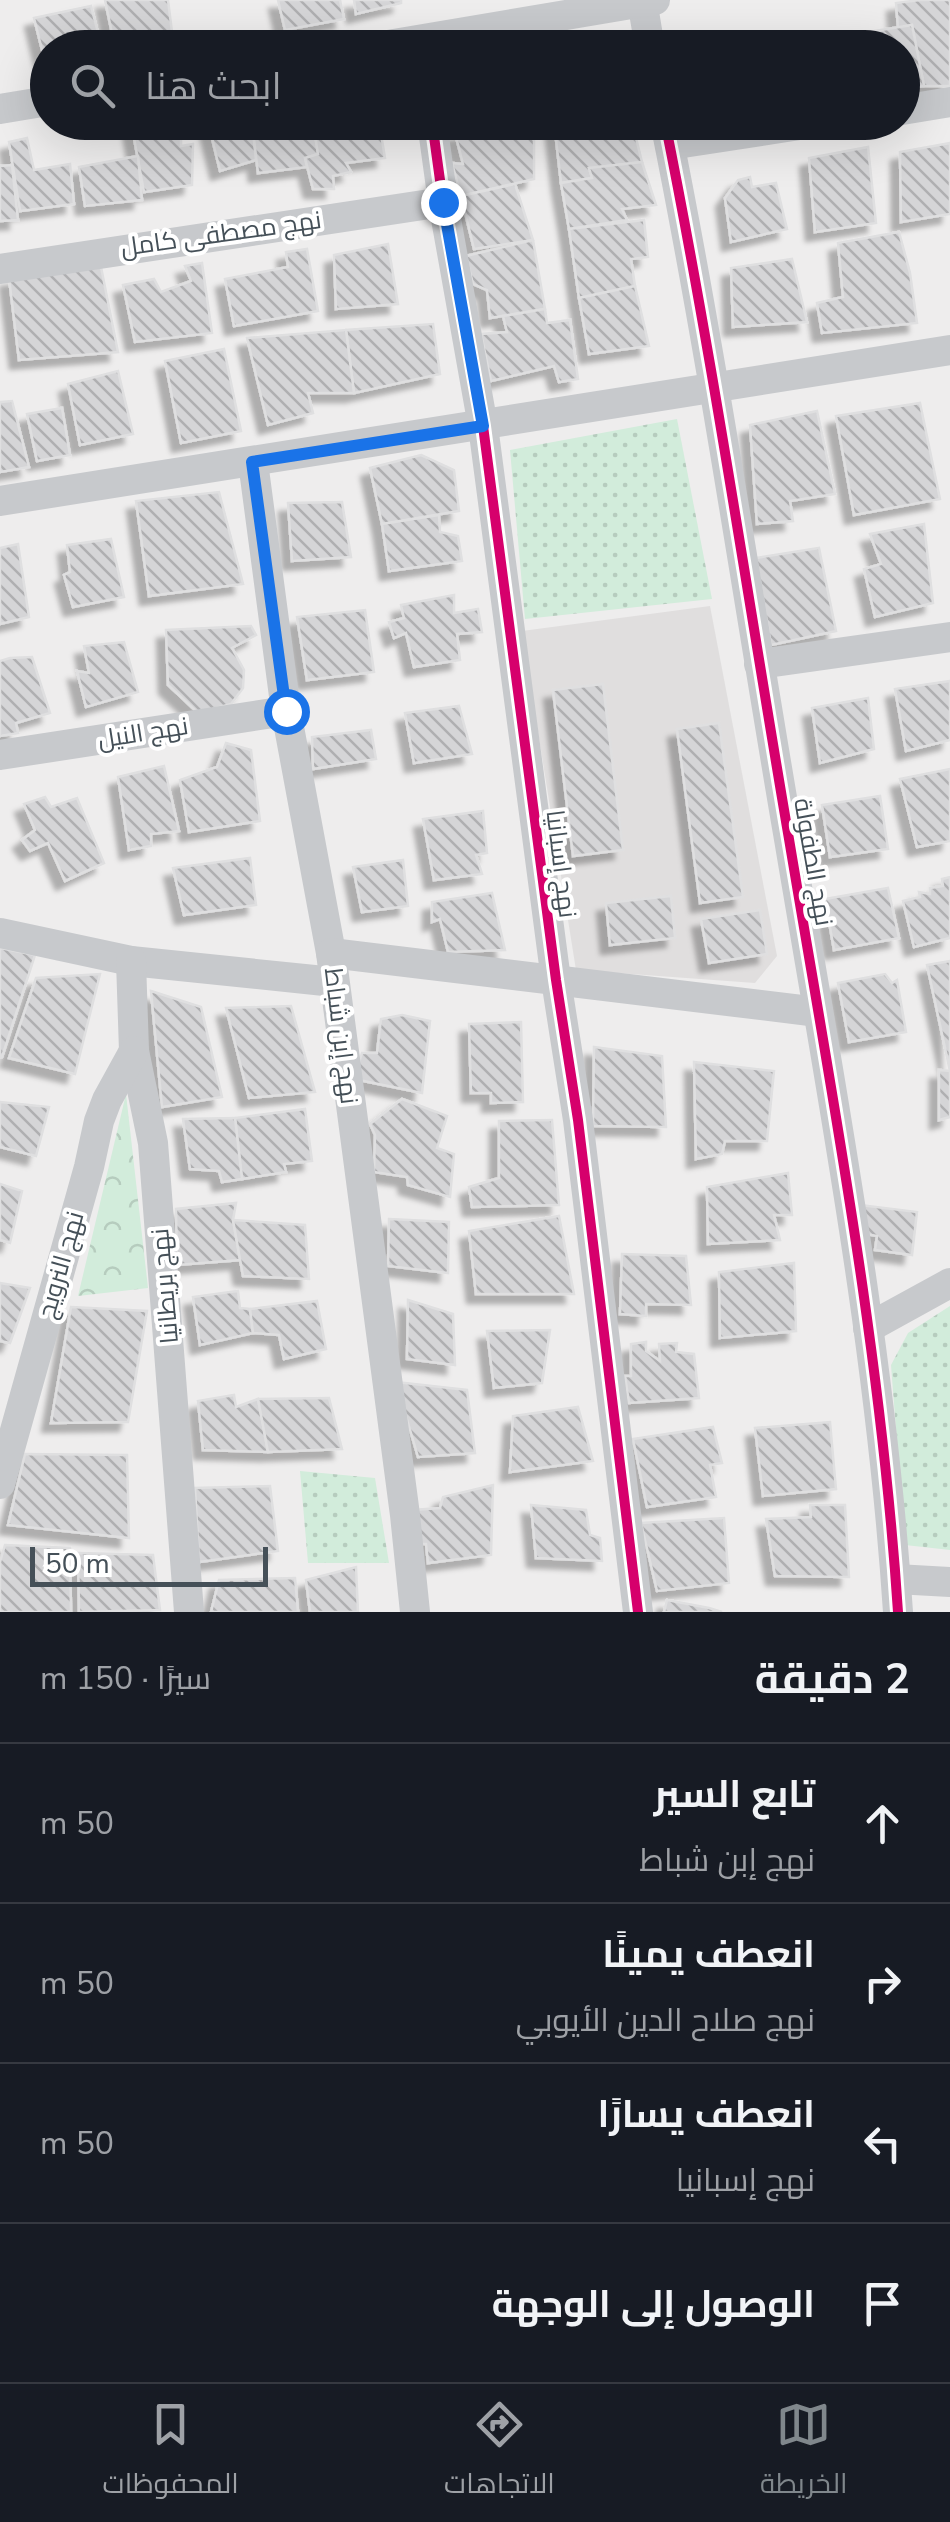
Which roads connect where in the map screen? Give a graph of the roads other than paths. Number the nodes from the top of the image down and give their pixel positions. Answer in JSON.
{"nodes":[{"id":1,"x":646,"y":1,"type":"edge"},
{"id":2,"x":490,"y":30,"type":"edge"},
{"id":3,"x":648,"y":30,"type":"edge"},
{"id":4,"x":950,"y":102,"type":"edge"},
{"id":5,"x":30,"y":104,"type":"edge"},
{"id":6,"x":920,"y":107,"type":"edge"},
{"id":7,"x":0,"y":109,"type":"edge"},
{"id":8,"x":434,"y":140,"type":"edge"},
{"id":9,"x":669,"y":140,"type":"edge"},
{"id":10,"x":443,"y":202,"type":"junction"},
{"id":11,"x":0,"y":269,"type":"edge"},
{"id":12,"x":950,"y":350,"type":"edge"},
{"id":13,"x":713,"y":387,"type":"junction"},
{"id":14,"x":483,"y":426,"type":"junction"},
{"id":15,"x":252,"y":462,"type":"junction"},
{"id":16,"x":0,"y":501,"type":"edge"},
{"id":17,"x":950,"y":637,"type":"edge"},
{"id":18,"x":759,"y":664,"type":"junction"},
{"id":19,"x":286,"y":711,"type":"junction"},
{"id":20,"x":0,"y":754,"type":"edge"},
{"id":21,"x":0,"y":933,"type":"edge"},
{"id":22,"x":132,"y":961,"type":"junction"},
{"id":23,"x":332,"y":968,"type":"junction"},
{"id":24,"x":556,"y":980,"type":"junction"},
{"id":25,"x":818,"y":1012,"type":"junction"},
{"id":26,"x":134,"y":1051,"type":"junction"},
{"id":27,"x":950,"y":1283,"type":"edge"},
{"id":28,"x":868,"y":1328,"type":"junction"},
{"id":29,"x":0,"y":1484,"type":"edge"},
{"id":30,"x":896,"y":1579,"type":"junction"},
{"id":31,"x":950,"y":1582,"type":"edge"},
{"id":32,"x":189,"y":1612,"type":"edge"},
{"id":33,"x":414,"y":1612,"type":"edge"},
{"id":34,"x":638,"y":1612,"type":"edge"},
{"id":35,"x":898,"y":1612,"type":"edge"}],
"edges":[{"from":1,"to":2,"type":"street"},
{"from":1,"to":3,"type":"street"},
{"from":4,"to":6,"type":"street"},
{"from":5,"to":7,"type":"street"},
{"from":8,"to":10,"type":"street","name":"نهج إسبانيا"},
{"from":9,"to":13,"type":"street","name":"نهج الطفولة"},
{"from":10,"to":11,"type":"street","name":"نهج مصطفى كامل"},
{"from":10,"to":14,"type":"street","name":"نهج إسبانيا"},
{"from":12,"to":13,"type":"street"},
{"from":13,"to":14,"type":"street"},
{"from":13,"to":18,"type":"street","name":"نهج الطفولة"},
{"from":14,"to":15,"type":"street"},
{"from":14,"to":24,"type":"street","name":"نهج إسبانيا"},
{"from":15,"to":16,"type":"street"},
{"from":15,"to":19,"type":"street","name":"نهج إبن شباط"},
{"from":17,"to":18,"type":"street"},
{"from":18,"to":25,"type":"street","name":"نهج الطفولة"},
{"from":19,"to":20,"type":"street","name":"نهج النيل"},
{"from":19,"to":23,"type":"street","name":"نهج إبن شباط"},
{"from":21,"to":22,"type":"street"},
{"from":22,"to":23,"type":"street"},
{"from":22,"to":26,"type":"street","name":"نهج بريطانيا"},
{"from":23,"to":24,"type":"street"},
{"from":23,"to":33,"type":"street","name":"نهج إبن شباط"},
{"from":24,"to":25,"type":"street"},
{"from":24,"to":34,"type":"street","name":"نهج إسبانيا"},
{"from":25,"to":28,"type":"street","name":"نهج الطفولة"},
{"from":26,"to":29,"type":"street","name":"نهج النرويج"},
{"from":26,"to":32,"type":"street","name":"نهج بريطانيا"},
{"from":27,"to":28,"type":"street"},
{"from":28,"to":30,"type":"street","name":"نهج الطفولة"},
{"from":30,"to":31,"type":"street"},
{"from":30,"to":35,"type":"street","name":"نهج الطفولة"}]}
